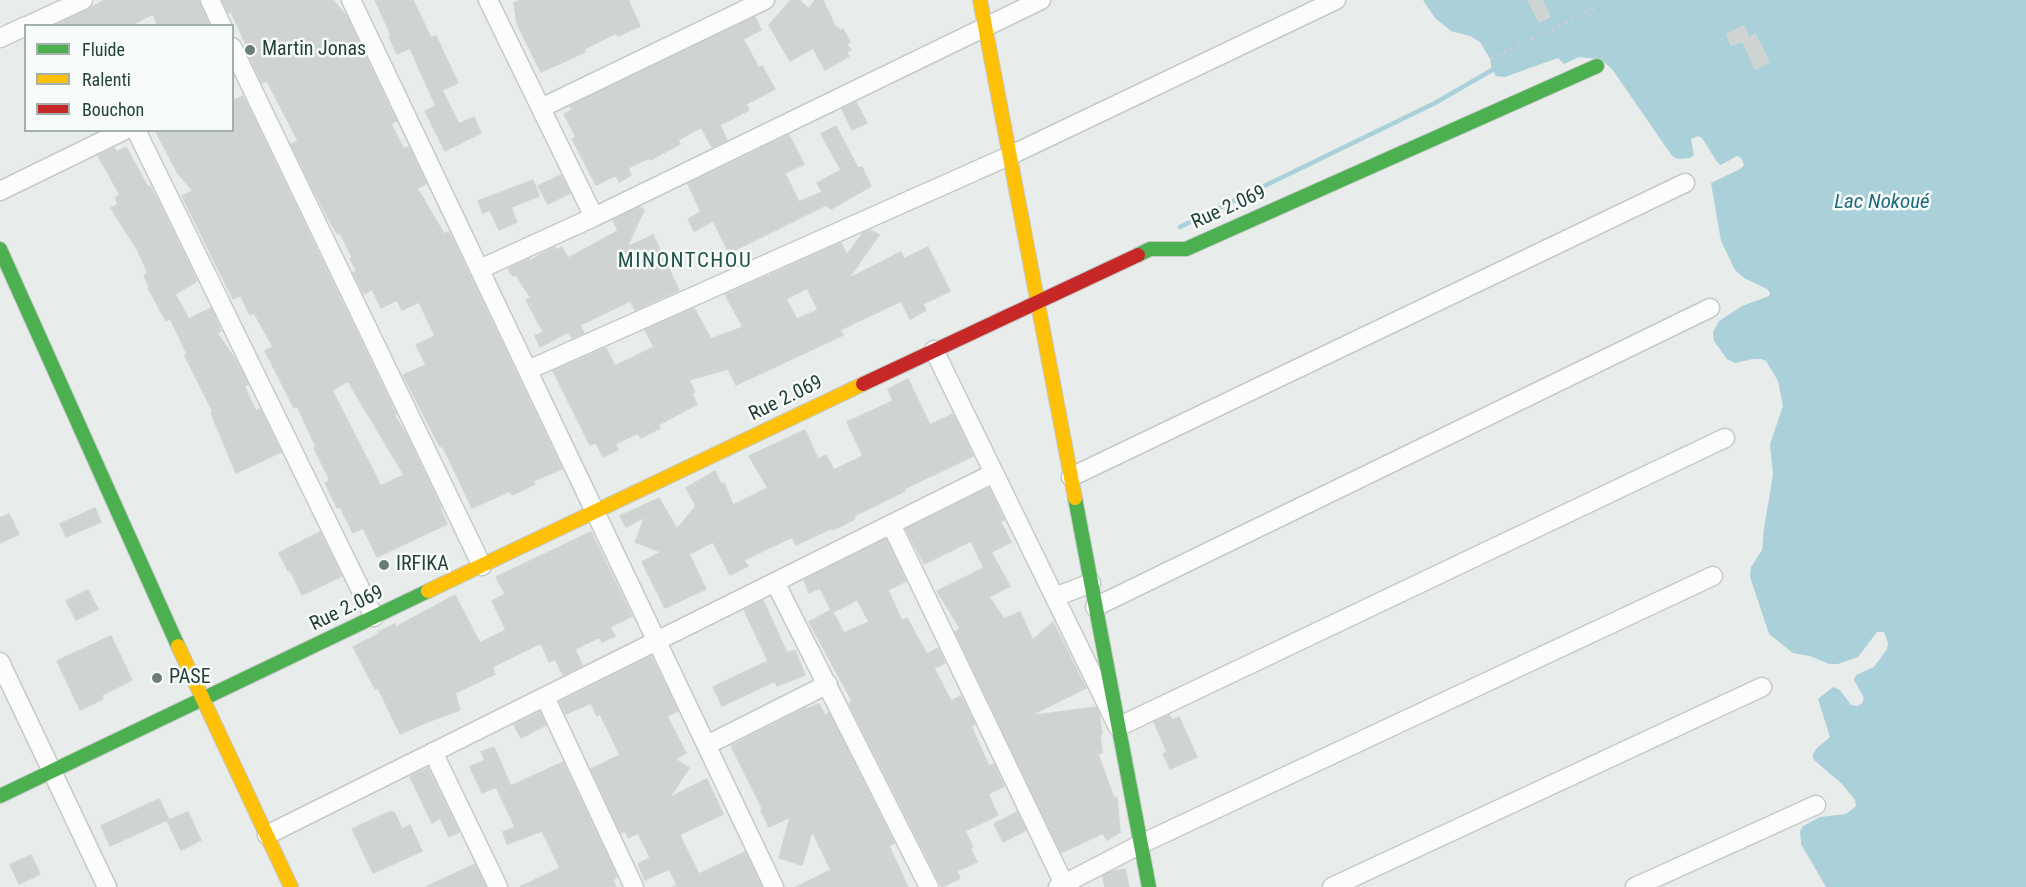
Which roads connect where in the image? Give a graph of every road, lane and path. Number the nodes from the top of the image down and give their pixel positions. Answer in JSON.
{"nodes":[{"id":1,"x":83,"y":0,"type":"edge"},
{"id":2,"x":210,"y":0,"type":"edge"},
{"id":3,"x":351,"y":0,"type":"edge"},
{"id":4,"x":489,"y":0,"type":"edge"},
{"id":5,"x":765,"y":0,"type":"edge"},
{"id":6,"x":980,"y":0,"type":"edge"},
{"id":7,"x":1041,"y":0,"type":"edge"},
{"id":8,"x":1336,"y":0,"type":"edge"},
{"id":9,"x":1593,"y":0,"type":"edge"},
{"id":10,"x":30,"y":24,"type":"edge"},
{"id":11,"x":221,"y":24,"type":"edge"},
{"id":12,"x":985,"y":26,"type":"junction"},
{"id":13,"x":24,"y":27,"type":"edge"},
{"id":14,"x":0,"y":38,"type":"edge"},
{"id":15,"x":234,"y":55,"type":"edge"},
{"id":16,"x":1490,"y":59,"type":"dead end"},
{"id":17,"x":1597,"y":66,"type":"dead end"},
{"id":18,"x":239,"y":75,"type":"edge"},
{"id":19,"x":541,"y":108,"type":"junction"},
{"id":20,"x":121,"y":132,"type":"edge"},
{"id":21,"x":137,"y":132,"type":"edge"},
{"id":22,"x":1009,"y":156,"type":"junction"},
{"id":23,"x":1685,"y":183,"type":"dead end"},
{"id":24,"x":0,"y":191,"type":"edge"},
{"id":25,"x":594,"y":217,"type":"junction"},
{"id":26,"x":0,"y":249,"type":"edge"},
{"id":27,"x":480,"y":270,"type":"junction"},
{"id":28,"x":1037,"y":301,"type":"junction"},
{"id":29,"x":1710,"y":308,"type":"dead end"},
{"id":30,"x":934,"y":350,"type":"junction"},
{"id":31,"x":528,"y":370,"type":"junction"},
{"id":32,"x":1725,"y":438,"type":"dead end"},
{"id":33,"x":994,"y":473,"type":"junction"},
{"id":34,"x":1071,"y":477,"type":"junction"},
{"id":35,"x":596,"y":512,"type":"junction"},
{"id":36,"x":891,"y":524,"type":"junction"},
{"id":37,"x":482,"y":566,"type":"junction"},
{"id":38,"x":1713,"y":576,"type":"dead end"},
{"id":39,"x":775,"y":582,"type":"junction"},
{"id":40,"x":1091,"y":583,"type":"junction"},
{"id":41,"x":1054,"y":597,"type":"junction"},
{"id":42,"x":1095,"y":607,"type":"junction"},
{"id":43,"x":374,"y":617,"type":"junction"},
{"id":44,"x":657,"y":641,"type":"junction"},
{"id":45,"x":0,"y":662,"type":"edge"},
{"id":46,"x":828,"y":684,"type":"junction"},
{"id":47,"x":1762,"y":687,"type":"dead end"},
{"id":48,"x":545,"y":697,"type":"junction"},
{"id":49,"x":202,"y":699,"type":"junction"},
{"id":50,"x":1118,"y":727,"type":"junction"},
{"id":51,"x":707,"y":746,"type":"junction"},
{"id":52,"x":433,"y":752,"type":"junction"},
{"id":53,"x":52,"y":771,"type":"junction"},
{"id":54,"x":0,"y":796,"type":"edge"},
{"id":55,"x":1816,"y":805,"type":"dead end"},
{"id":56,"x":267,"y":836,"type":"junction"},
{"id":57,"x":1141,"y":844,"type":"junction"},
{"id":58,"x":1061,"y":885,"type":"edge"},
{"id":59,"x":106,"y":887,"type":"edge"},
{"id":60,"x":291,"y":887,"type":"edge"},
{"id":61,"x":498,"y":887,"type":"edge"},
{"id":62,"x":634,"y":887,"type":"edge"},
{"id":63,"x":774,"y":887,"type":"edge"},
{"id":64,"x":929,"y":887,"type":"edge"},
{"id":65,"x":1149,"y":887,"type":"edge"},
{"id":66,"x":1332,"y":887,"type":"edge"},
{"id":67,"x":1635,"y":887,"type":"edge"}],
"edges":[{"from":1,"to":10,"type":"street"},
{"from":2,"to":11,"type":"street"},
{"from":3,"to":27,"type":"street"},
{"from":4,"to":19,"type":"street"},
{"from":5,"to":19,"type":"street"},
{"from":6,"to":12,"type":"street"},
{"from":7,"to":12,"type":"street"},
{"from":8,"to":22,"type":"street"},
{"from":9,"to":16,"type":"path"},
{"from":12,"to":22,"type":"street"},
{"from":12,"to":25,"type":"street"},
{"from":13,"to":14,"type":"street"},
{"from":15,"to":18,"type":"street"},
{"from":17,"to":28,"type":"street","name":"Rue 2.069"},
{"from":18,"to":37,"type":"street"},
{"from":19,"to":25,"type":"street"},
{"from":20,"to":24,"type":"street"},
{"from":21,"to":43,"type":"street"},
{"from":22,"to":28,"type":"street"},
{"from":22,"to":31,"type":"street"},
{"from":23,"to":34,"type":"street"},
{"from":25,"to":27,"type":"street"},
{"from":26,"to":49,"type":"street"},
{"from":27,"to":31,"type":"street"},
{"from":28,"to":30,"type":"street","name":"Rue 2.069"},
{"from":28,"to":34,"type":"street"},
{"from":29,"to":42,"type":"street"},
{"from":30,"to":33,"type":"street"},
{"from":30,"to":35,"type":"street","name":"Rue 2.069"},
{"from":31,"to":35,"type":"street"},
{"from":32,"to":50,"type":"street"},
{"from":33,"to":36,"type":"street"},
{"from":33,"to":41,"type":"street"},
{"from":34,"to":40,"type":"street"},
{"from":35,"to":37,"type":"street","name":"Rue 2.069"},
{"from":35,"to":44,"type":"street"},
{"from":36,"to":39,"type":"street"},
{"from":36,"to":58,"type":"street"},
{"from":37,"to":43,"type":"street","name":"Rue 2.069"},
{"from":38,"to":57,"type":"street"},
{"from":39,"to":44,"type":"street"},
{"from":39,"to":46,"type":"street"},
{"from":40,"to":41,"type":"street"},
{"from":40,"to":42,"type":"street"},
{"from":41,"to":50,"type":"street"},
{"from":42,"to":50,"type":"street"},
{"from":43,"to":49,"type":"street","name":"Rue 2.069"},
{"from":44,"to":48,"type":"street"},
{"from":44,"to":51,"type":"street"},
{"from":45,"to":53,"type":"street"},
{"from":46,"to":51,"type":"street"},
{"from":46,"to":64,"type":"street"},
{"from":47,"to":66,"type":"street"},
{"from":48,"to":52,"type":"street"},
{"from":48,"to":62,"type":"street"},
{"from":49,"to":53,"type":"street","name":"Rue 2.069"},
{"from":49,"to":56,"type":"street"},
{"from":50,"to":57,"type":"street"},
{"from":51,"to":63,"type":"street"},
{"from":52,"to":56,"type":"street"},
{"from":52,"to":61,"type":"street"},
{"from":53,"to":54,"type":"street","name":"Rue 2.069"},
{"from":53,"to":59,"type":"street"},
{"from":55,"to":67,"type":"street"},
{"from":56,"to":60,"type":"street"},
{"from":57,"to":58,"type":"street"},
{"from":57,"to":65,"type":"street"}]}
